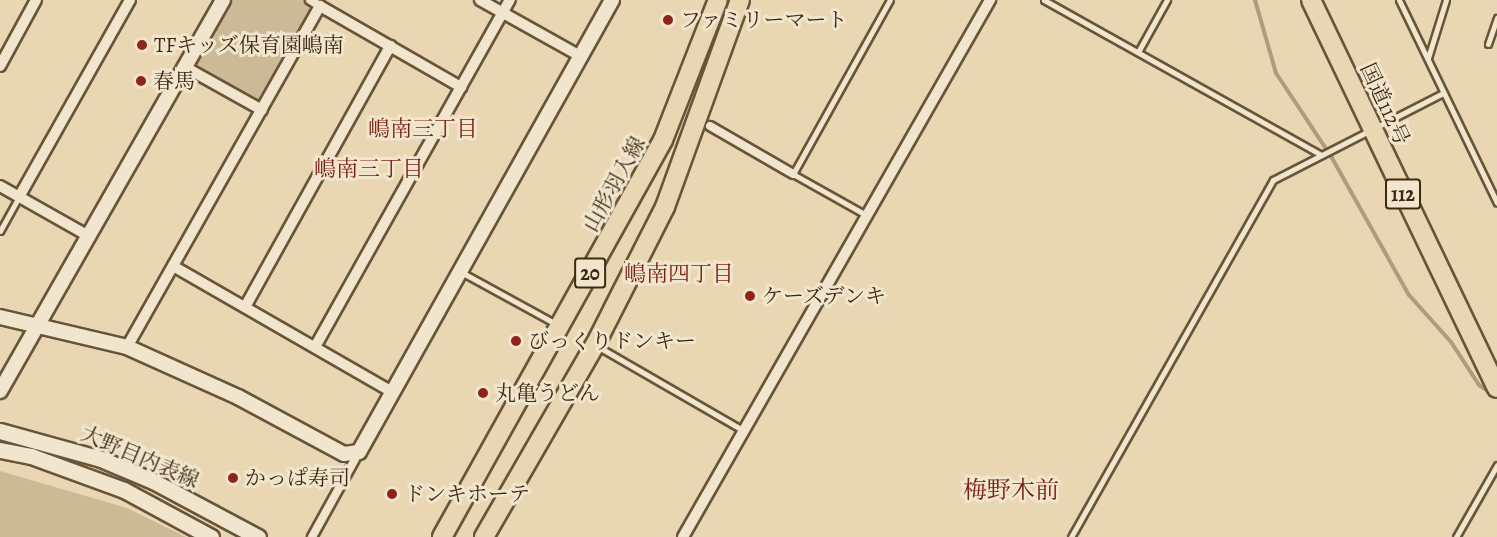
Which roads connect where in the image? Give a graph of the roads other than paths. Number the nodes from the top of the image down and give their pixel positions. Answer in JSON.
{"nodes":[{"id":1,"x":36,"y":0,"type":"edge"},
{"id":2,"x":130,"y":0,"type":"edge"},
{"id":3,"x":223,"y":0,"type":"edge"},
{"id":4,"x":310,"y":0,"type":"edge"},
{"id":5,"x":480,"y":0,"type":"edge"},
{"id":6,"x":510,"y":0,"type":"edge"},
{"id":7,"x":612,"y":0,"type":"edge"},
{"id":8,"x":718,"y":0,"type":"edge"},
{"id":9,"x":740,"y":0,"type":"edge"},
{"id":10,"x":890,"y":0,"type":"edge"},
{"id":11,"x":990,"y":0,"type":"edge"},
{"id":12,"x":1044,"y":0,"type":"edge"},
{"id":13,"x":1167,"y":0,"type":"edge"},
{"id":14,"x":1311,"y":0,"type":"edge"},
{"id":15,"x":1400,"y":0,"type":"edge"},
{"id":16,"x":1446,"y":0,"type":"edge"},
{"id":17,"x":321,"y":6,"type":"junction"},
{"id":18,"x":502,"y":12,"type":"junction"},
{"id":19,"x":1497,"y":18,"type":"edge"},
{"id":20,"x":1488,"y":44,"type":"dead end"},
{"id":21,"x":390,"y":46,"type":"junction"},
{"id":22,"x":1138,"y":52,"type":"junction"},
{"id":23,"x":579,"y":56,"type":"junction"},
{"id":24,"x":1428,"y":58,"type":"junction"},
{"id":25,"x":0,"y":66,"type":"edge"},
{"id":26,"x":185,"y":67,"type":"junction"},
{"id":27,"x":461,"y":87,"type":"junction"},
{"id":28,"x":1443,"y":93,"type":"junction"},
{"id":29,"x":262,"y":110,"type":"junction"},
{"id":30,"x":710,"y":126,"type":"dead end"},
{"id":31,"x":1371,"y":129,"type":"junction"},
{"id":32,"x":1323,"y":155,"type":"junction"},
{"id":33,"x":793,"y":174,"type":"junction"},
{"id":34,"x":0,"y":186,"type":"edge"},
{"id":35,"x":20,"y":197,"type":"junction"},
{"id":36,"x":1497,"y":203,"type":"edge"},
{"id":37,"x":868,"y":216,"type":"junction"},
{"id":38,"x":0,"y":231,"type":"edge"},
{"id":39,"x":90,"y":237,"type":"junction"},
{"id":40,"x":173,"y":266,"type":"junction"},
{"id":41,"x":459,"y":271,"type":"junction"},
{"id":42,"x":245,"y":307,"type":"junction"},
{"id":43,"x":0,"y":317,"type":"edge"},
{"id":44,"x":40,"y":325,"type":"junction"},
{"id":45,"x":559,"y":326,"type":"junction"},
{"id":46,"x":595,"y":345,"type":"junction"},
{"id":47,"x":127,"y":347,"type":"junction"},
{"id":48,"x":315,"y":347,"type":"junction"},
{"id":49,"x":1497,"y":388,"type":"edge"},
{"id":50,"x":0,"y":391,"type":"edge"},
{"id":51,"x":392,"y":392,"type":"junction"},
{"id":52,"x":0,"y":431,"type":"edge"},
{"id":53,"x":744,"y":431,"type":"junction"},
{"id":54,"x":0,"y":450,"type":"edge"},
{"id":55,"x":359,"y":452,"type":"junction"},
{"id":56,"x":1497,"y":465,"type":"edge"},
{"id":57,"x":212,"y":537,"type":"edge"},
{"id":58,"x":258,"y":537,"type":"edge"},
{"id":59,"x":312,"y":537,"type":"edge"},
{"id":60,"x":441,"y":537,"type":"edge"},
{"id":61,"x":484,"y":537,"type":"edge"},
{"id":62,"x":683,"y":537,"type":"edge"},
{"id":63,"x":1071,"y":537,"type":"edge"},
{"id":64,"x":1456,"y":537,"type":"edge"}],
"edges":[{"from":1,"to":25,"type":"street"},
{"from":2,"to":35,"type":"street"},
{"from":3,"to":26,"type":"street"},
{"from":4,"to":17,"type":"street"},
{"from":5,"to":18,"type":"street"},
{"from":6,"to":18,"type":"street"},
{"from":7,"to":23,"type":"street"},
{"from":8,"to":45,"type":"main road","name":"山形羽入線","number":"20"},
{"from":9,"to":46,"type":"main road","number":"20"},
{"from":10,"to":33,"type":"lane"},
{"from":11,"to":37,"type":"street"},
{"from":12,"to":22,"type":"lane"},
{"from":13,"to":22,"type":"lane"},
{"from":14,"to":31,"type":"main road","name":"国道112号","number":"112"},
{"from":15,"to":24,"type":"lane"},
{"from":16,"to":24,"type":"lane"},
{"from":17,"to":21,"type":"street"},
{"from":17,"to":29,"type":"street"},
{"from":18,"to":23,"type":"street"},
{"from":18,"to":27,"type":"street"},
{"from":19,"to":20,"type":"lane"},
{"from":21,"to":27,"type":"street"},
{"from":21,"to":42,"type":"street"},
{"from":22,"to":32,"type":"lane"},
{"from":23,"to":41,"type":"street"},
{"from":24,"to":28,"type":"lane"},
{"from":26,"to":29,"type":"street"},
{"from":26,"to":39,"type":"street"},
{"from":27,"to":48,"type":"street"},
{"from":28,"to":31,"type":"lane"},
{"from":28,"to":36,"type":"lane"},
{"from":29,"to":40,"type":"street"},
{"from":30,"to":33,"type":"street"},
{"from":31,"to":32,"type":"lane"},
{"from":31,"to":49,"type":"main road","name":"国道112号","number":"112"},
{"from":32,"to":63,"type":"lane"},
{"from":33,"to":37,"type":"lane"},
{"from":34,"to":35,"type":"street"},
{"from":35,"to":38,"type":"lane"},
{"from":35,"to":39,"type":"street"},
{"from":37,"to":53,"type":"street"},
{"from":39,"to":44,"type":"street"},
{"from":40,"to":42,"type":"street"},
{"from":40,"to":47,"type":"street"},
{"from":41,"to":45,"type":"lane"},
{"from":41,"to":51,"type":"street"},
{"from":42,"to":48,"type":"street"},
{"from":43,"to":44,"type":"street"},
{"from":44,"to":47,"type":"street"},
{"from":44,"to":50,"type":"street"},
{"from":45,"to":60,"type":"main road","name":"山形羽入線","number":"20"},
{"from":46,"to":53,"type":"lane"},
{"from":46,"to":61,"type":"main road","number":"20"},
{"from":47,"to":55,"type":"street"},
{"from":48,"to":51,"type":"street"},
{"from":51,"to":55,"type":"street"},
{"from":52,"to":58,"type":"main road","name":"大野目内表線"},
{"from":53,"to":62,"type":"street"},
{"from":54,"to":57,"type":"main road","name":"大野目内表線"},
{"from":55,"to":59,"type":"street"},
{"from":56,"to":64,"type":"lane"}]}
